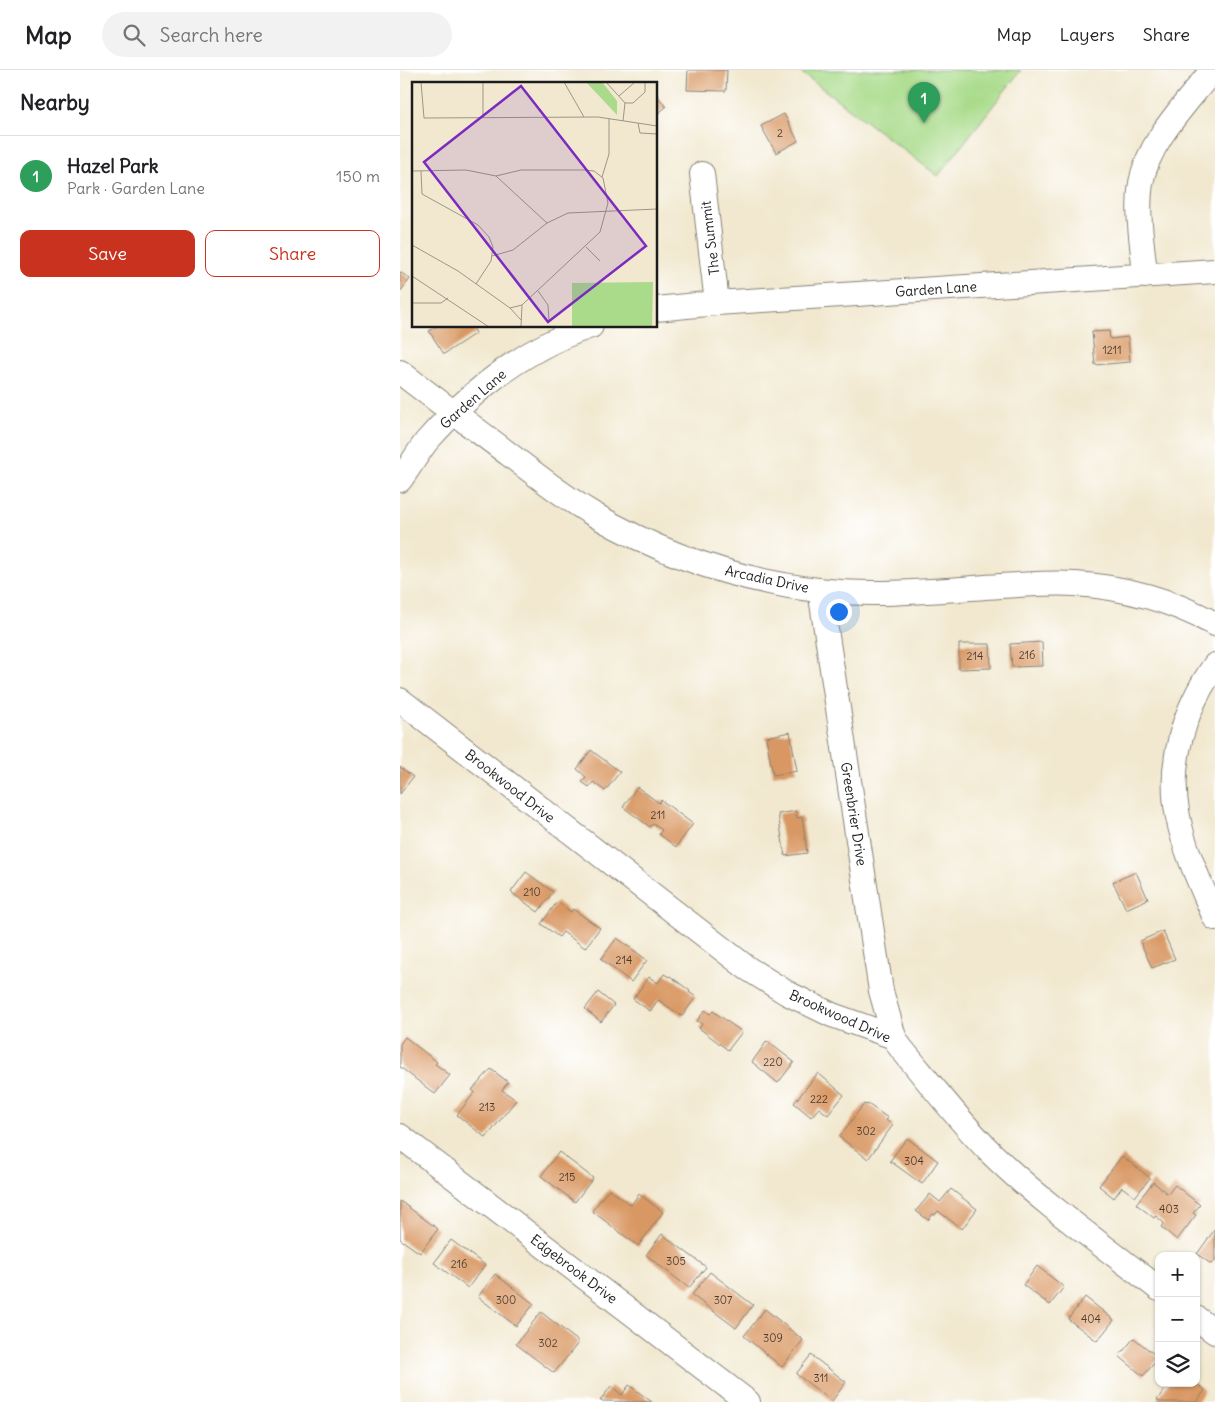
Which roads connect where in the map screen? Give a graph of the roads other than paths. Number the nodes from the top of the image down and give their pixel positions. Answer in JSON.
{"nodes":[{"id":1,"x":1210,"y":73,"type":"dead end"},
{"id":2,"x":702,"y":174,"type":"dead end"},
{"id":3,"x":1215,"y":271,"type":"edge"},
{"id":4,"x":1145,"y":276,"type":"junction"},
{"id":5,"x":717,"y":303,"type":"junction"},
{"id":6,"x":658,"y":309,"type":"edge"},
{"id":7,"x":585,"y":328,"type":"edge"},
{"id":8,"x":400,"y":372,"type":"edge"},
{"id":9,"x":454,"y":412,"type":"junction"},
{"id":10,"x":400,"y":480,"type":"edge"},
{"id":11,"x":820,"y":590,"type":"junction"},
{"id":12,"x":1215,"y":624,"type":"edge"},
{"id":13,"x":1215,"y":665,"type":"edge"},
{"id":14,"x":400,"y":700,"type":"edge"},
{"id":15,"x":1215,"y":918,"type":"edge"},
{"id":16,"x":894,"y":1037,"type":"junction"},
{"id":17,"x":400,"y":1136,"type":"edge"},
{"id":18,"x":1155,"y":1285,"type":"edge"},
{"id":19,"x":1200,"y":1321,"type":"edge"},
{"id":20,"x":1215,"y":1332,"type":"edge"},
{"id":21,"x":733,"y":1397,"type":"edge"}],
"edges":[{"from":1,"to":4,"type":"street"},
{"from":2,"to":5,"type":"street","name":"The Summit"},
{"from":3,"to":4,"type":"street","name":"Garden Lane"},
{"from":4,"to":5,"type":"street","name":"Garden Lane"},
{"from":5,"to":6,"type":"street","name":"Garden Lane"},
{"from":7,"to":9,"type":"street","name":"Garden Lane"},
{"from":8,"to":9,"type":"street","name":"Arcadia Drive"},
{"from":9,"to":10,"type":"street","name":"Garden Lane"},
{"from":9,"to":11,"type":"street","name":"Arcadia Drive"},
{"from":11,"to":12,"type":"street","name":"Arcadia Drive"},
{"from":11,"to":16,"type":"street","name":"Greenbrier Drive"},
{"from":13,"to":15,"type":"street"},
{"from":14,"to":16,"type":"street","name":"Brookwood Drive"},
{"from":16,"to":18,"type":"street","name":"Brookwood Drive"},
{"from":17,"to":21,"type":"street","name":"Edgebrook Drive"},
{"from":19,"to":20,"type":"street"}]}
